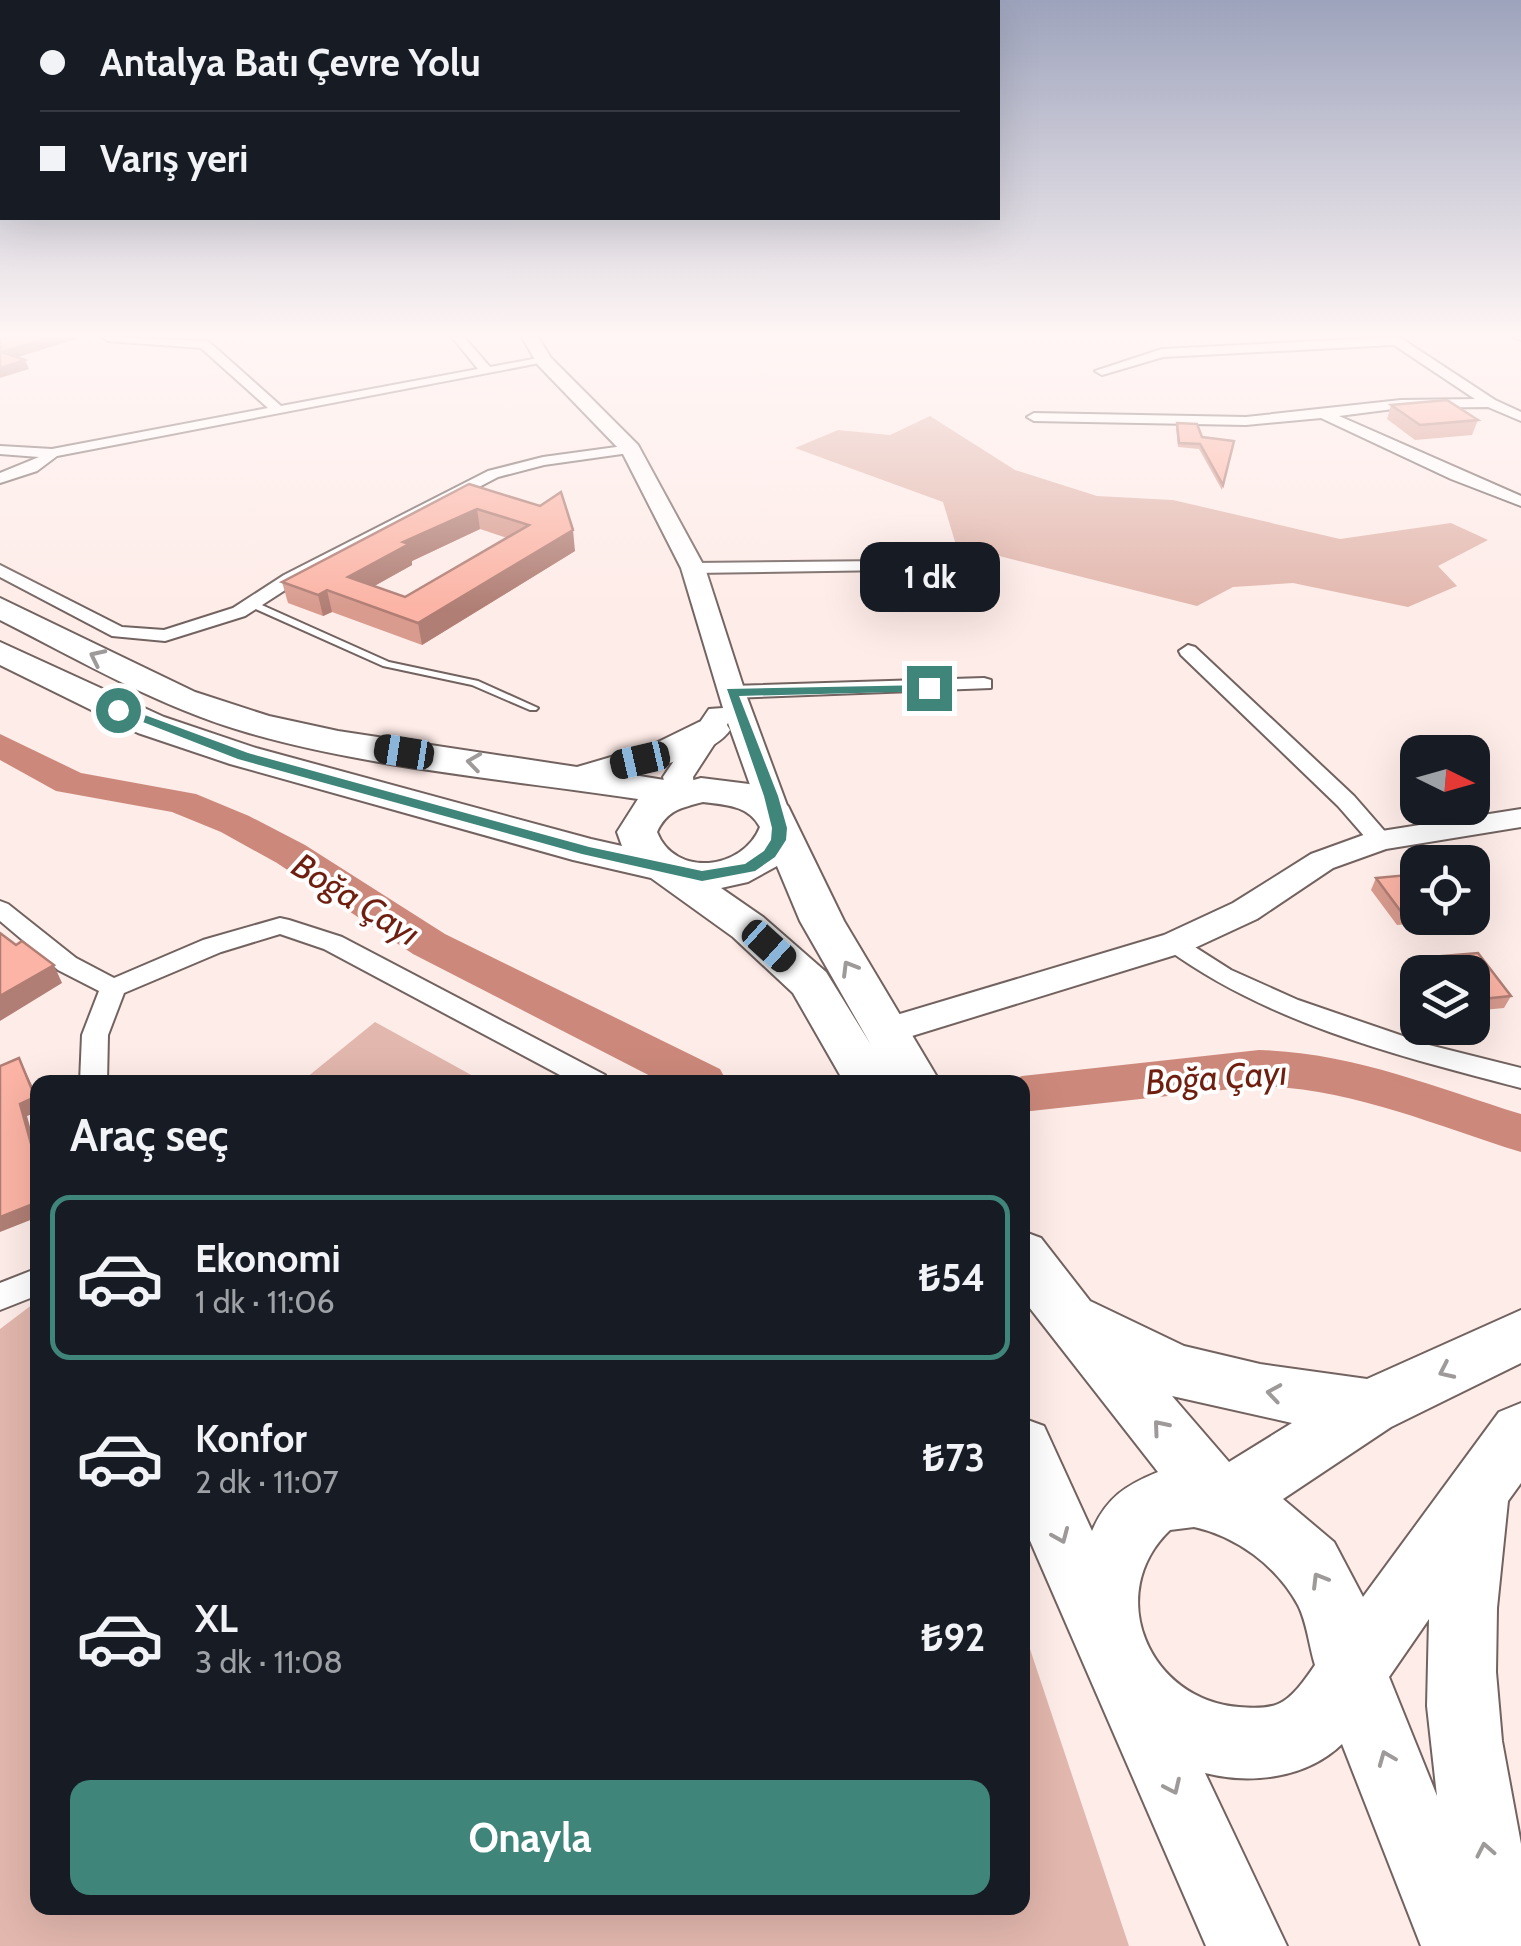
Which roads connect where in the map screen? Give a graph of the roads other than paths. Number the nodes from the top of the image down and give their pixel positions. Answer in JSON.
{"nodes":[{"id":1,"x":187,"y":428,"type":"edge"},
{"id":2,"x":609,"y":428,"type":"edge"},
{"id":3,"x":1353,"y":428,"type":"edge"},
{"id":4,"x":630,"y":449,"type":"junction"},
{"id":5,"x":0,"y":450,"type":"edge"},
{"id":6,"x":52,"y":454,"type":"junction"},
{"id":7,"x":0,"y":478,"type":"edge"},
{"id":8,"x":1521,"y":502,"type":"edge"},
{"id":9,"x":885,"y":566,"type":"dead end"},
{"id":10,"x":694,"y":568,"type":"junction"},
{"id":11,"x":0,"y":570,"type":"edge"},
{"id":12,"x":252,"y":604,"type":"junction"},
{"id":13,"x":0,"y":608,"type":"edge"},
{"id":14,"x":1188,"y":651,"type":"dead end"},
{"id":15,"x":0,"y":652,"type":"edge"},
{"id":16,"x":984,"y":684,"type":"dead end"},
{"id":17,"x":731,"y":692,"type":"junction"},
{"id":18,"x":532,"y":708,"type":"dead end"},
{"id":19,"x":712,"y":730,"type":"junction"},
{"id":20,"x":571,"y":777,"type":"junction"},
{"id":21,"x":680,"y":794,"type":"junction"},
{"id":22,"x":1521,"y":818,"type":"edge"},
{"id":23,"x":780,"y":828,"type":"junction"},
{"id":24,"x":1380,"y":840,"type":"junction"},
{"id":25,"x":664,"y":868,"type":"junction"},
{"id":26,"x":0,"y":909,"type":"edge"},
{"id":27,"x":1176,"y":943,"type":"junction"},
{"id":28,"x":113,"y":988,"type":"junction"},
{"id":29,"x":886,"y":1031,"type":"junction"},
{"id":30,"x":93,"y":1075,"type":"edge"},
{"id":31,"x":582,"y":1075,"type":"edge"},
{"id":32,"x":864,"y":1075,"type":"edge"},
{"id":33,"x":912,"y":1075,"type":"edge"},
{"id":34,"x":1521,"y":1078,"type":"edge"},
{"id":35,"x":1030,"y":1265,"type":"edge"},
{"id":36,"x":30,"y":1284,"type":"edge"},
{"id":37,"x":0,"y":1297,"type":"edge"},
{"id":38,"x":1068,"y":1316,"type":"junction"},
{"id":39,"x":1521,"y":1335,"type":"edge"},
{"id":40,"x":1370,"y":1407,"type":"junction"},
{"id":41,"x":1521,"y":1432,"type":"edge"},
{"id":42,"x":1030,"y":1464,"type":"edge"},
{"id":43,"x":1479,"y":1493,"type":"junction"},
{"id":44,"x":1222,"y":1502,"type":"junction"},
{"id":45,"x":1118,"y":1666,"type":"junction"},
{"id":46,"x":1352,"y":1671,"type":"junction"},
{"id":47,"x":1247,"y":1946,"type":"edge"},
{"id":48,"x":1462,"y":1946,"type":"edge"},
{"id":49,"x":1504,"y":1946,"type":"edge"}],
"edges":[{"from":1,"to":6,"type":"street"},
{"from":2,"to":4,"type":"main road"},
{"from":3,"to":8,"type":"street"},
{"from":4,"to":10,"type":"main road"},
{"from":4,"to":12,"type":"street"},
{"from":5,"to":6,"type":"street"},
{"from":6,"to":7,"type":"street"},
{"from":9,"to":10,"type":"street"},
{"from":10,"to":17,"type":"main road"},
{"from":11,"to":12,"type":"street"},
{"from":12,"to":18,"type":"lane"},
{"from":20,"to":13,"type":"highway","one_way":true},
{"from":14,"to":24,"type":"street"},
{"from":15,"to":25,"type":"highway"},
{"from":16,"to":17,"type":"street"},
{"from":17,"to":19,"type":"main road"},
{"from":17,"to":23,"type":"main road"},
{"from":19,"to":20,"type":"highway"},
{"from":19,"to":21,"type":"main road"},
{"from":20,"to":21,"type":"highway"},
{"from":21,"to":23,"type":"highway"},
{"from":21,"to":25,"type":"highway"},
{"from":22,"to":24,"type":"main road"},
{"from":23,"to":25,"type":"highway"},
{"from":29,"to":23,"type":"highway","one_way":true},
{"from":24,"to":27,"type":"main road"},
{"from":25,"to":32,"type":"highway"},
{"from":26,"to":28,"type":"street"},
{"from":27,"to":29,"type":"main road"},
{"from":27,"to":34,"type":"street"},
{"from":28,"to":30,"type":"street"},
{"from":28,"to":31,"type":"street"},
{"from":29,"to":33,"type":"highway"},
{"from":35,"to":38,"type":"highway"},
{"from":36,"to":37,"type":"street"},
{"from":40,"to":38,"type":"highway","one_way":true},
{"from":44,"to":38,"type":"highway","one_way":true},
{"from":39,"to":40,"type":"highway","one_way":true},
{"from":40,"to":44,"type":"highway"},
{"from":41,"to":43,"type":"highway"},
{"from":42,"to":45,"type":"highway","one_way":true},
{"from":43,"to":46,"type":"highway"},
{"from":49,"to":43,"type":"highway","one_way":true},
{"from":44,"to":45,"type":"highway"},
{"from":46,"to":44,"type":"highway","one_way":true},
{"from":45,"to":46,"type":"highway"},
{"from":45,"to":47,"type":"highway","one_way":true},
{"from":48,"to":46,"type":"highway","one_way":true}]}
